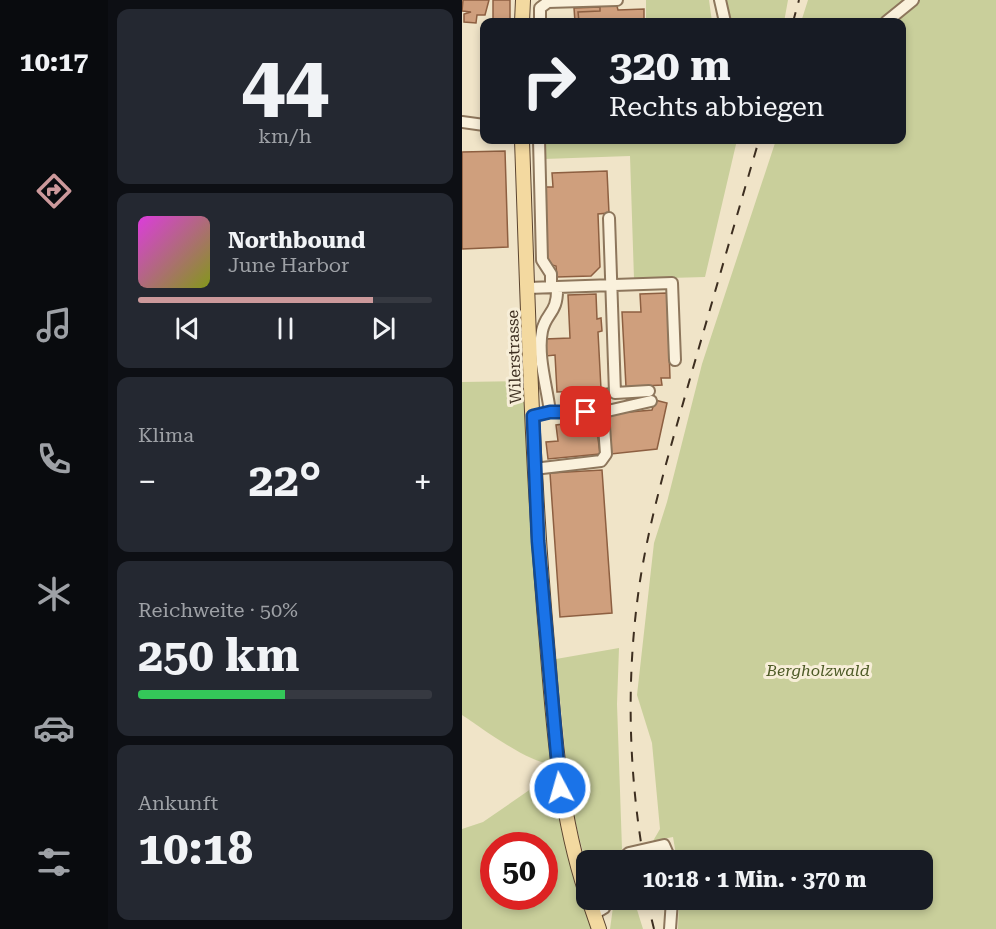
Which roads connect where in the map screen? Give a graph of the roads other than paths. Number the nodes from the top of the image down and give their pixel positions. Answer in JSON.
{"nodes":[{"id":1,"x":523,"y":0,"type":"edge"},
{"id":2,"x":617,"y":0,"type":"edge"},
{"id":3,"x":720,"y":0,"type":"edge"},
{"id":4,"x":913,"y":0,"type":"edge"},
{"id":5,"x":522,"y":18,"type":"edge"},
{"id":6,"x":540,"y":18,"type":"edge"},
{"id":7,"x":724,"y":18,"type":"edge"},
{"id":8,"x":891,"y":18,"type":"edge"},
{"id":9,"x":462,"y":122,"type":"edge"},
{"id":10,"x":480,"y":124,"type":"edge"},
{"id":11,"x":522,"y":144,"type":"edge"},
{"id":12,"x":539,"y":144,"type":"edge"},
{"id":13,"x":609,"y":218,"type":"dead end"},
{"id":14,"x":611,"y":285,"type":"junction"},
{"id":15,"x":554,"y":287,"type":"junction"},
{"id":16,"x":528,"y":288,"type":"junction"},
{"id":17,"x":675,"y":360,"type":"dead end"},
{"id":18,"x":550,"y":412,"type":"junction"},
{"id":19,"x":603,"y":412,"type":"junction"},
{"id":20,"x":533,"y":416,"type":"junction"},
{"id":21,"x":534,"y":469,"type":"junction"},
{"id":22,"x":641,"y":850,"type":"edge"},
{"id":23,"x":666,"y":850,"type":"edge"},
{"id":24,"x":576,"y":859,"type":"edge"},
{"id":25,"x":593,"y":910,"type":"edge"},
{"id":26,"x":601,"y":910,"type":"edge"},
{"id":27,"x":671,"y":910,"type":"edge"},
{"id":28,"x":594,"y":914,"type":"junction"},
{"id":29,"x":599,"y":929,"type":"edge"},
{"id":30,"x":670,"y":929,"type":"edge"}],
"edges":[{"from":1,"to":5,"type":"main road"},
{"from":2,"to":6,"type":"street"},
{"from":3,"to":7,"type":"street"},
{"from":4,"to":8,"type":"street"},
{"from":9,"to":10,"type":"street"},
{"from":11,"to":16,"type":"main road","name":"Wilerstrasse"},
{"from":12,"to":15,"type":"street"},
{"from":13,"to":14,"type":"street"},
{"from":14,"to":15,"type":"street"},
{"from":14,"to":17,"type":"street"},
{"from":14,"to":19,"type":"street"},
{"from":15,"to":16,"type":"street"},
{"from":15,"to":18,"type":"street"},
{"from":16,"to":20,"type":"main road","name":"Wilerstrasse"},
{"from":18,"to":19,"type":"street"},
{"from":18,"to":20,"type":"street"},
{"from":19,"to":21,"type":"street"},
{"from":20,"to":21,"type":"main road","name":"Wilerstrasse"},
{"from":21,"to":24,"type":"main road","name":"Wilerstrasse"},
{"from":22,"to":23,"type":"street"},
{"from":25,"to":28,"type":"main road"},
{"from":26,"to":28,"type":"street"},
{"from":27,"to":30,"type":"street"},
{"from":28,"to":29,"type":"main road"}]}
